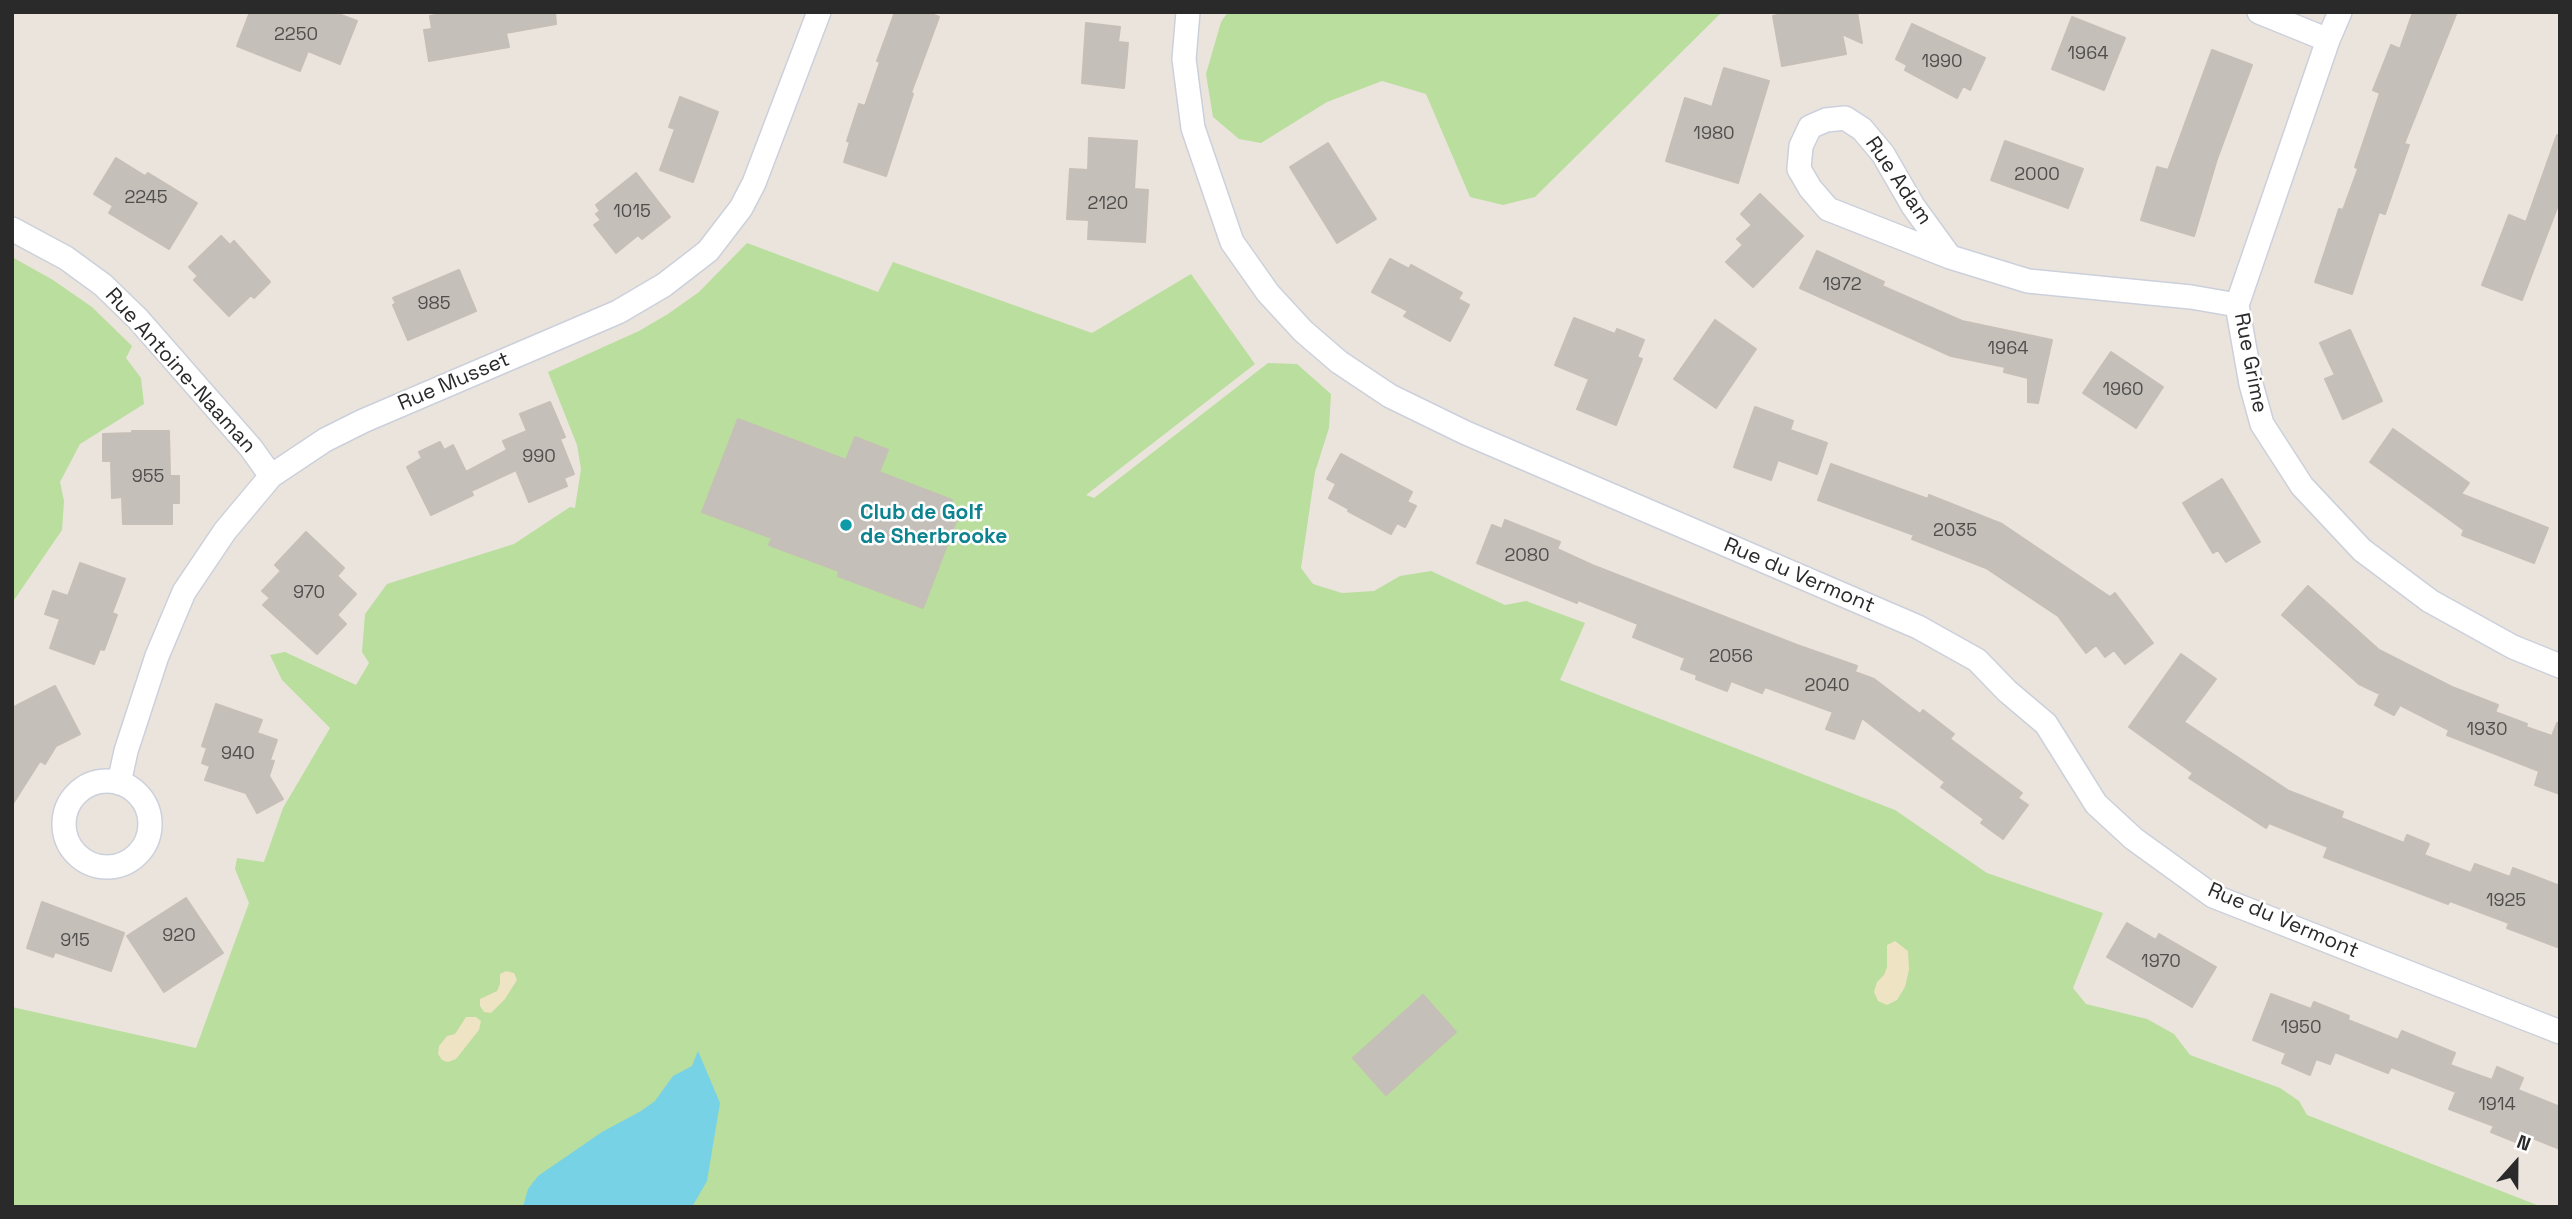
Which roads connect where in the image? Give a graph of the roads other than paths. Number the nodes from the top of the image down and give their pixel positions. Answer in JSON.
{"nodes":[{"id":1,"x":820,"y":12,"type":"edge"},
{"id":2,"x":1188,"y":12,"type":"edge"},
{"id":3,"x":2259,"y":12,"type":"edge"},
{"id":4,"x":2340,"y":12,"type":"edge"},
{"id":5,"x":2328,"y":40,"type":"junction"},
{"id":6,"x":12,"y":229,"type":"edge"},
{"id":7,"x":1950,"y":257,"type":"junction"},
{"id":8,"x":2237,"y":305,"type":"junction"},
{"id":9,"x":271,"y":476,"type":"junction"},
{"id":10,"x":2560,"y":666,"type":"edge"},
{"id":11,"x":119,"y":783,"type":"dead end"},
{"id":12,"x":2560,"y":1031,"type":"edge"}],
"edges":[{"from":1,"to":9,"type":"street","name":"Rue Musset"},
{"from":2,"to":12,"type":"street","name":"Rue du Vermont"},
{"from":3,"to":5,"type":"street"},
{"from":4,"to":5,"type":"street","name":"Rue Grime"},
{"from":5,"to":8,"type":"street","name":"Rue Grime"},
{"from":6,"to":9,"type":"street","name":"Rue Antoine-Naaman"},
{"from":7,"to":7,"type":"street","name":"Rue Adam"},
{"from":7,"to":8,"type":"street","name":"Rue Adam"},
{"from":8,"to":10,"type":"street","name":"Rue Grime"},
{"from":9,"to":11,"type":"street","name":"Rue Musset"}]}
